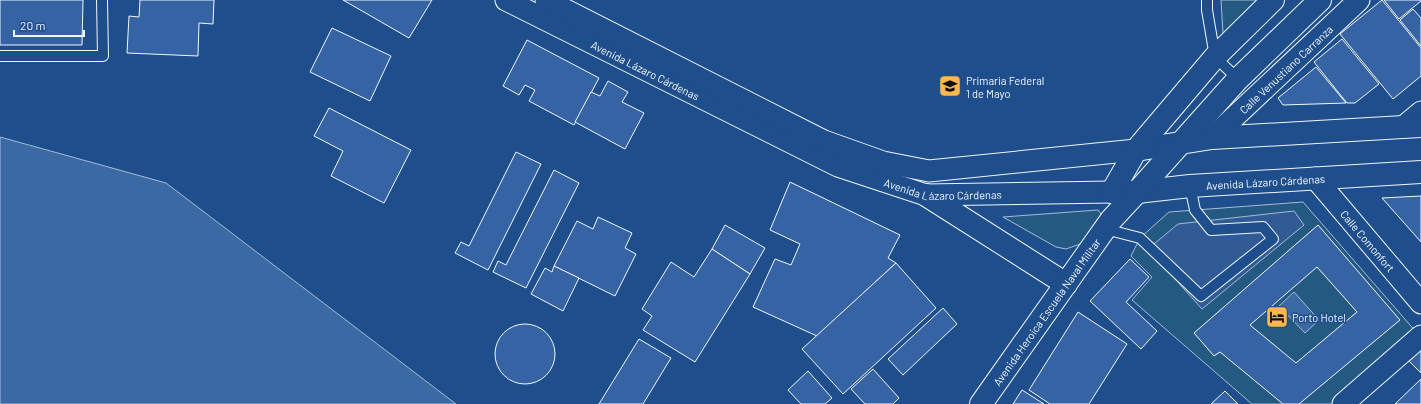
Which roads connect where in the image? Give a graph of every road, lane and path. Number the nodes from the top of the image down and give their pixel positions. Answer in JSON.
{"nodes":[{"id":1,"x":102,"y":0,"type":"edge"},
{"id":2,"x":506,"y":0,"type":"edge"},
{"id":3,"x":546,"y":0,"type":"edge"},
{"id":4,"x":1207,"y":0,"type":"edge"},
{"id":5,"x":1273,"y":0,"type":"edge"},
{"id":6,"x":1320,"y":0,"type":"edge"},
{"id":7,"x":1359,"y":0,"type":"edge"},
{"id":8,"x":0,"y":56,"type":"edge"},
{"id":9,"x":1215,"y":57,"type":"junction"},
{"id":10,"x":1238,"y":79,"type":"junction"},
{"id":11,"x":1421,"y":112,"type":"edge"},
{"id":12,"x":1412,"y":126,"type":"edge"},
{"id":13,"x":1212,"y":138,"type":"junction"},
{"id":14,"x":1179,"y":144,"type":"junction"},
{"id":15,"x":1136,"y":150,"type":"junction"},
{"id":16,"x":1421,"y":172,"type":"edge"},
{"id":17,"x":1315,"y":178,"type":"junction"},
{"id":18,"x":1190,"y":186,"type":"junction"},
{"id":19,"x":1112,"y":192,"type":"junction"},
{"id":20,"x":1137,"y":192,"type":"junction"},
{"id":21,"x":926,"y":195,"type":"junction"},
{"id":22,"x":1108,"y":224,"type":"junction"},
{"id":23,"x":1066,"y":284,"type":"junction"},
{"id":24,"x":1421,"y":303,"type":"edge"},
{"id":25,"x":1421,"y":336,"type":"edge"},
{"id":26,"x":981,"y":404,"type":"edge"},
{"id":27,"x":1343,"y":404,"type":"edge"}],
"edges":[{"from":1,"to":8,"type":"lane"},
{"from":2,"to":21,"type":"street","name":"Avenida Lázaro Cárdenas"},
{"from":3,"to":15,"type":"street","name":"Avenida Lázaro Cárdenas"},
{"from":4,"to":9,"type":"lane"},
{"from":5,"to":9,"type":"main road"},
{"from":6,"to":10,"type":"main road","name":"Avenida Heroica Escuela Naval Militar"},
{"from":7,"to":13,"type":"street","name":"Calle Venustiano Carranza"},
{"from":9,"to":10,"type":"lane"},
{"from":9,"to":15,"type":"main road"},
{"from":10,"to":14,"type":"main road","name":"Avenida Heroica Escuela Naval Militar"},
{"from":11,"to":12,"type":"street"},
{"from":12,"to":13,"type":"main road","name":"Avenida Lázaro Cárdenas"},
{"from":13,"to":14,"type":"main road","name":"Avenida Lázaro Cárdenas"},
{"from":14,"to":15,"type":"main road","name":"Avenida Lázaro Cárdenas"},
{"from":14,"to":20,"type":"main road","name":"Avenida Heroica Escuela Naval Militar"},
{"from":15,"to":19,"type":"main road"},
{"from":16,"to":17,"type":"main road","name":"Avenida Lázaro Cárdenas"},
{"from":17,"to":18,"type":"main road","name":"Avenida Lázaro Cárdenas"},
{"from":17,"to":24,"type":"street","name":"Calle Comonfort"},
{"from":18,"to":20,"type":"main road","name":"Avenida Lázaro Cárdenas"},
{"from":18,"to":22,"type":"lane"},
{"from":19,"to":20,"type":"main road","name":"Avenida Lázaro Cárdenas"},
{"from":19,"to":21,"type":"street","name":"Avenida Lázaro Cárdenas"},
{"from":19,"to":22,"type":"main road"},
{"from":20,"to":22,"type":"main road","name":"Avenida Heroica Escuela Naval Militar"},
{"from":21,"to":23,"type":"main road"},
{"from":22,"to":23,"type":"main road","name":"Avenida Heroica Escuela Naval Militar"},
{"from":23,"to":26,"type":"main road","name":"Avenida Heroica Escuela Naval Militar"},
{"from":25,"to":27,"type":"street"}]}
